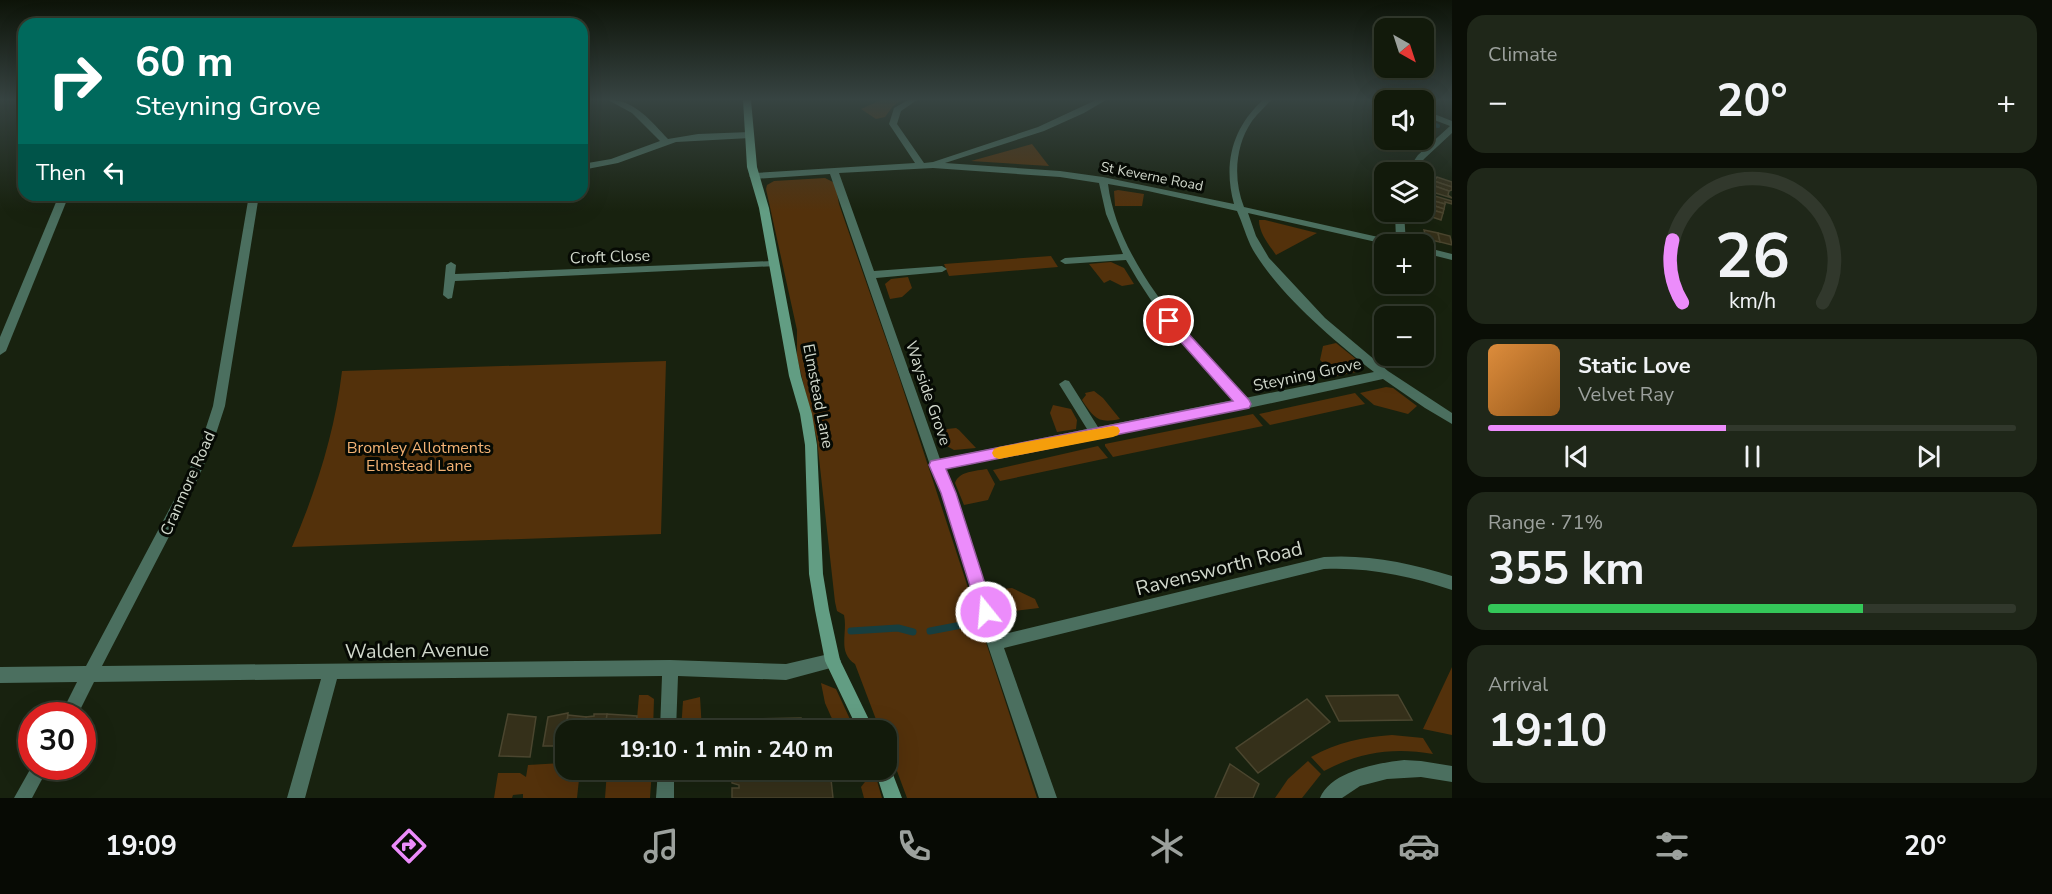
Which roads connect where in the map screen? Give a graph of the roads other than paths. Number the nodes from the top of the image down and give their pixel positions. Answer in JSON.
{"nodes":[{"id":1,"x":661,"y":137,"type":"edge"},
{"id":2,"x":687,"y":137,"type":"edge"},
{"id":3,"x":750,"y":137,"type":"edge"},
{"id":4,"x":902,"y":137,"type":"edge"},
{"id":5,"x":1022,"y":137,"type":"edge"},
{"id":6,"x":1239,"y":137,"type":"edge"},
{"id":7,"x":1441,"y":137,"type":"edge"},
{"id":8,"x":666,"y":142,"type":"junction"},
{"id":9,"x":1417,"y":162,"type":"edge"},
{"id":10,"x":921,"y":165,"type":"junction"},
{"id":11,"x":933,"y":165,"type":"junction"},
{"id":12,"x":588,"y":166,"type":"edge"},
{"id":13,"x":834,"y":171,"type":"junction"},
{"id":14,"x":754,"y":176,"type":"junction"},
{"id":15,"x":1103,"y":180,"type":"junction"},
{"id":16,"x":62,"y":201,"type":"edge"},
{"id":17,"x":253,"y":201,"type":"edge"},
{"id":18,"x":1240,"y":208,"type":"junction"},
{"id":19,"x":1374,"y":238,"type":"edge"},
{"id":20,"x":1434,"y":252,"type":"edge"},
{"id":21,"x":1128,"y":256,"type":"junction"},
{"id":22,"x":1452,"y":257,"type":"edge"},
{"id":23,"x":1065,"y":261,"type":"dead end"},
{"id":24,"x":772,"y":264,"type":"junction"},
{"id":25,"x":451,"y":265,"type":"dead end"},
{"id":26,"x":942,"y":269,"type":"dead end"},
{"id":27,"x":872,"y":275,"type":"junction"},
{"id":28,"x":449,"y":278,"type":"junction"},
{"id":29,"x":448,"y":295,"type":"dead end"},
{"id":30,"x":0,"y":351,"type":"edge"},
{"id":31,"x":1384,"y":374,"type":"junction"},
{"id":32,"x":1065,"y":384,"type":"dead end"},
{"id":33,"x":1244,"y":404,"type":"junction"},
{"id":34,"x":1452,"y":419,"type":"edge"},
{"id":35,"x":1096,"y":434,"type":"junction"},
{"id":36,"x":936,"y":465,"type":"junction"},
{"id":37,"x":1452,"y":583,"type":"edge"},
{"id":38,"x":996,"y":643,"type":"junction"},
{"id":39,"x":833,"y":662,"type":"junction"},
{"id":40,"x":670,"y":668,"type":"junction"},
{"id":41,"x":331,"y":672,"type":"junction"},
{"id":42,"x":0,"y":675,"type":"edge"},
{"id":43,"x":91,"y":675,"type":"junction"},
{"id":44,"x":76,"y":702,"type":"edge"},
{"id":45,"x":668,"y":720,"type":"edge"},
{"id":46,"x":861,"y":720,"type":"edge"},
{"id":47,"x":1452,"y":774,"type":"edge"},
{"id":48,"x":33,"y":780,"type":"edge"},
{"id":49,"x":666,"y":780,"type":"edge"},
{"id":50,"x":887,"y":780,"type":"edge"},
{"id":51,"x":23,"y":798,"type":"edge"},
{"id":52,"x":296,"y":798,"type":"edge"},
{"id":53,"x":665,"y":798,"type":"edge"},
{"id":54,"x":893,"y":798,"type":"edge"},
{"id":55,"x":1048,"y":798,"type":"edge"},
{"id":56,"x":1329,"y":798,"type":"edge"}],
"edges":[{"from":1,"to":8,"type":"street"},
{"from":2,"to":8,"type":"street"},
{"from":3,"to":14,"type":"street","name":"Elmstead Lane"},
{"from":4,"to":10,"type":"street"},
{"from":5,"to":11,"type":"street"},
{"from":6,"to":18,"type":"street"},
{"from":7,"to":9,"type":"street"},
{"from":8,"to":12,"type":"street"},
{"from":10,"to":11,"type":"street","name":"St Keverne Road"},
{"from":10,"to":13,"type":"street","name":"St Keverne Road"},
{"from":11,"to":15,"type":"street","name":"St Keverne Road"},
{"from":13,"to":14,"type":"street","name":"St Keverne Road"},
{"from":13,"to":27,"type":"street","name":"Wayside Grove"},
{"from":14,"to":24,"type":"street","name":"Elmstead Lane"},
{"from":15,"to":18,"type":"street","name":"St Keverne Road"},
{"from":15,"to":21,"type":"street"},
{"from":16,"to":30,"type":"street"},
{"from":17,"to":43,"type":"street","name":"Cranmore Road"},
{"from":18,"to":19,"type":"street","name":"St Keverne Road"},
{"from":18,"to":31,"type":"street"},
{"from":20,"to":22,"type":"street"},
{"from":21,"to":23,"type":"street"},
{"from":21,"to":33,"type":"street"},
{"from":24,"to":28,"type":"street","name":"Croft Close"},
{"from":24,"to":39,"type":"street","name":"Elmstead Lane"},
{"from":25,"to":28,"type":"street"},
{"from":26,"to":27,"type":"street"},
{"from":27,"to":36,"type":"street","name":"Wayside Grove"},
{"from":28,"to":29,"type":"street"},
{"from":31,"to":33,"type":"street","name":"Steyning Grove"},
{"from":31,"to":34,"type":"street"},
{"from":32,"to":35,"type":"street"},
{"from":33,"to":35,"type":"street","name":"Steyning Grove"},
{"from":35,"to":36,"type":"street","name":"Steyning Grove"},
{"from":36,"to":38,"type":"street","name":"Wayside Grove"},
{"from":37,"to":38,"type":"street","name":"Ravensworth Road"},
{"from":38,"to":55,"type":"street","name":"Wayside Grove"},
{"from":39,"to":40,"type":"street","name":"Walden Avenue"},
{"from":39,"to":46,"type":"street","name":"Elmstead Lane"},
{"from":40,"to":41,"type":"street","name":"Walden Avenue"},
{"from":40,"to":45,"type":"street"},
{"from":41,"to":43,"type":"street","name":"Walden Avenue"},
{"from":41,"to":52,"type":"street"},
{"from":42,"to":43,"type":"street","name":"Walden Avenue"},
{"from":43,"to":44,"type":"street","name":"Cranmore Road"},
{"from":47,"to":56,"type":"street"},
{"from":48,"to":51,"type":"street"},
{"from":49,"to":53,"type":"street"},
{"from":50,"to":54,"type":"street"}]}
